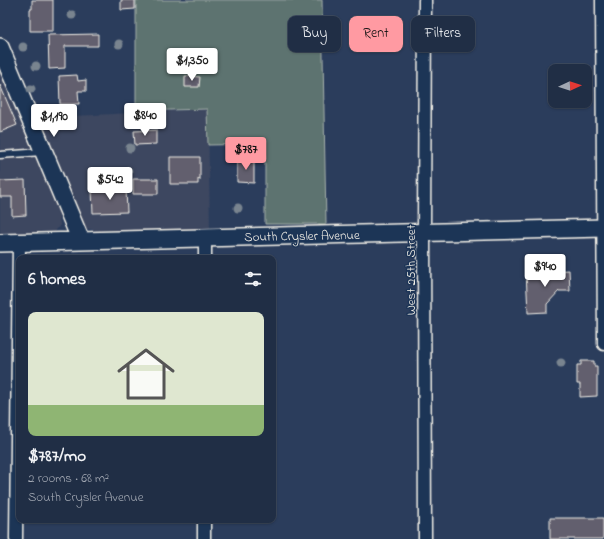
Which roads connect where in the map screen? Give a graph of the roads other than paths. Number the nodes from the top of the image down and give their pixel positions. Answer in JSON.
{"nodes":[{"id":1,"x":425,"y":0,"type":"edge"},
{"id":2,"x":602,"y":0,"type":"edge"},
{"id":3,"x":0,"y":47,"type":"edge"},
{"id":4,"x":44,"y":152,"type":"junction"},
{"id":5,"x":0,"y":155,"type":"edge"},
{"id":6,"x":603,"y":228,"type":"edge"},
{"id":7,"x":424,"y":232,"type":"junction"},
{"id":8,"x":205,"y":238,"type":"junction"},
{"id":9,"x":81,"y":241,"type":"junction"},
{"id":10,"x":19,"y":242,"type":"junction"},
{"id":11,"x":0,"y":243,"type":"edge"},
{"id":12,"x":19,"y":255,"type":"edge"},
{"id":13,"x":205,"y":255,"type":"edge"},
{"id":14,"x":604,"y":344,"type":"edge"},
{"id":15,"x":16,"y":523,"type":"edge"},
{"id":16,"x":204,"y":523,"type":"edge"},
{"id":17,"x":16,"y":539,"type":"edge"},
{"id":18,"x":204,"y":539,"type":"edge"},
{"id":19,"x":425,"y":539,"type":"edge"}],
"edges":[{"from":1,"to":7,"type":"street","name":"West 25th Street"},
{"from":2,"to":6,"type":"street"},
{"from":3,"to":4,"type":"main road"},
{"from":4,"to":5,"type":"lane"},
{"from":4,"to":9,"type":"main road"},
{"from":6,"to":7,"type":"main road","name":"South Crysler Avenue"},
{"from":6,"to":14,"type":"street"},
{"from":7,"to":8,"type":"main road","name":"South Crysler Avenue"},
{"from":7,"to":19,"type":"street","name":"West 25th Street"},
{"from":8,"to":9,"type":"main road","name":"South Crysler Avenue"},
{"from":8,"to":13,"type":"street"},
{"from":9,"to":10,"type":"main road","name":"South Crysler Avenue"},
{"from":10,"to":11,"type":"main road","name":"South Crysler Avenue"},
{"from":10,"to":12,"type":"street"},
{"from":15,"to":17,"type":"street"},
{"from":16,"to":18,"type":"street"}]}
